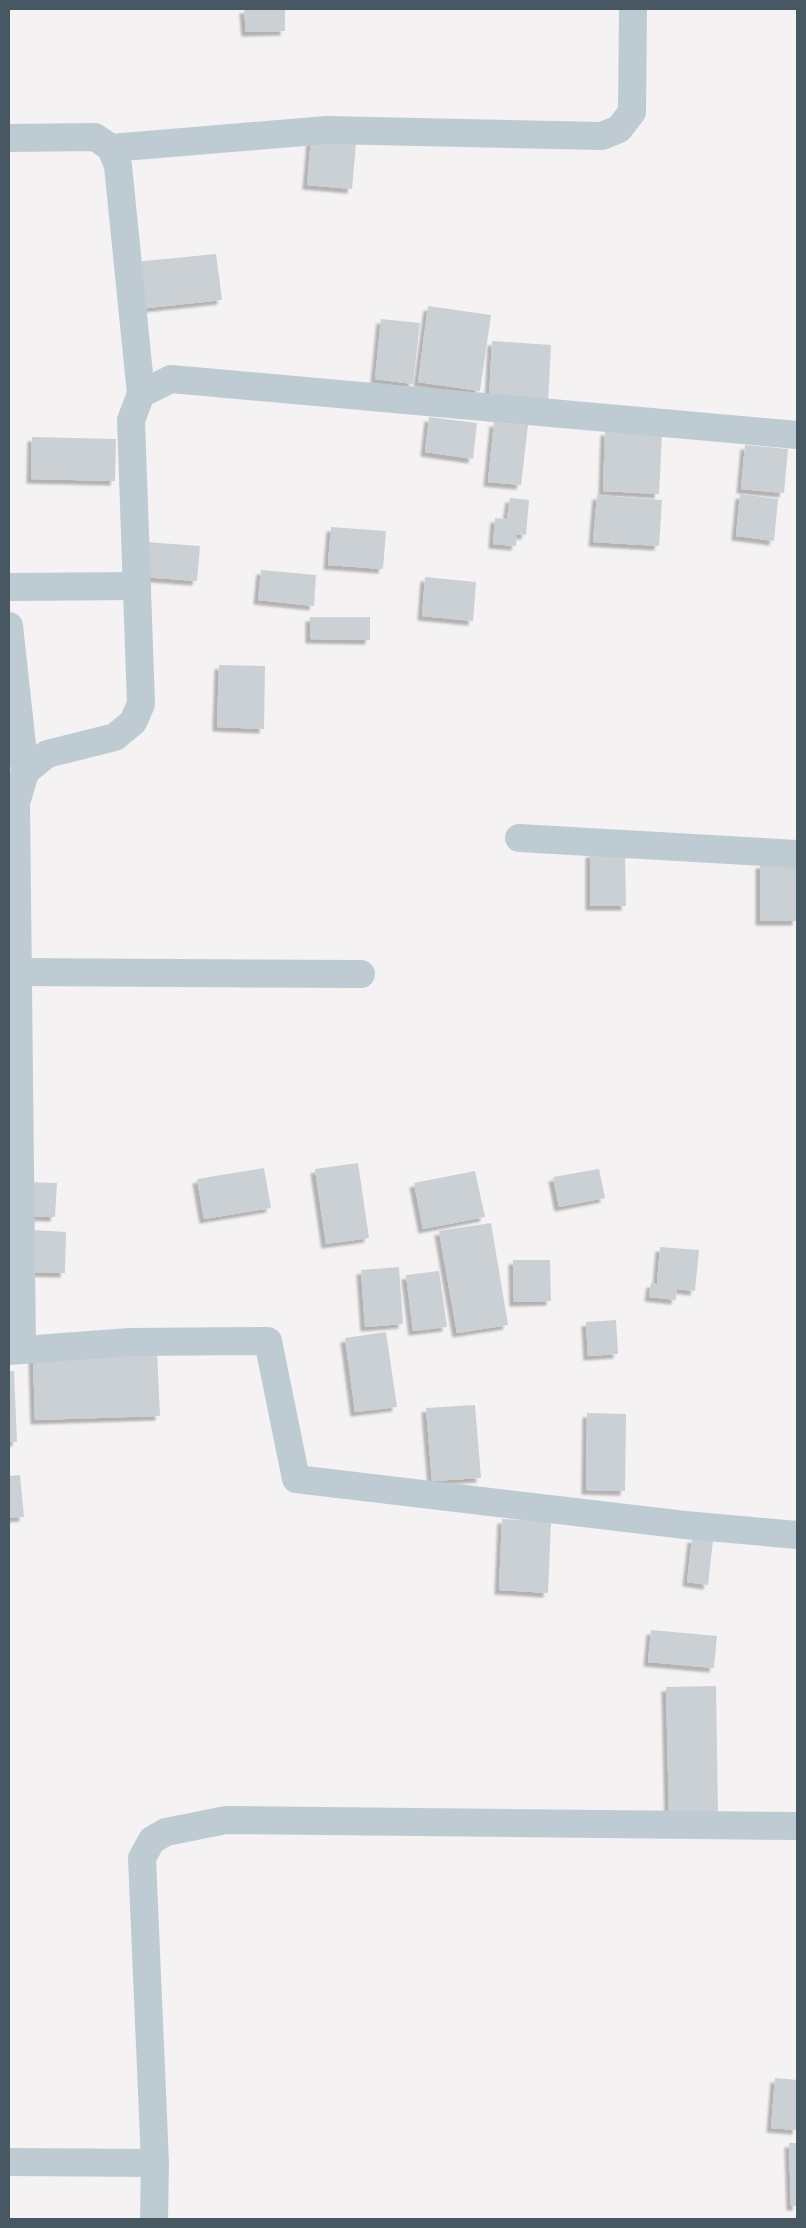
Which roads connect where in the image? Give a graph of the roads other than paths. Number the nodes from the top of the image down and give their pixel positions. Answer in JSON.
{"nodes":[{"id":1,"x":633,"y":9,"type":"edge"},
{"id":2,"x":9,"y":138,"type":"edge"},
{"id":3,"x":111,"y":148,"type":"junction"},
{"id":4,"x":141,"y":394,"type":"junction"},
{"id":5,"x":797,"y":435,"type":"edge"},
{"id":6,"x":137,"y":586,"type":"junction"},
{"id":7,"x":9,"y":587,"type":"edge"},
{"id":8,"x":9,"y":626,"type":"edge"},
{"id":9,"x":25,"y":772,"type":"junction"},
{"id":10,"x":519,"y":838,"type":"dead end"},
{"id":11,"x":797,"y":854,"type":"edge"},
{"id":12,"x":18,"y":972,"type":"junction"},
{"id":13,"x":361,"y":974,"type":"dead end"},
{"id":14,"x":16,"y":1351,"type":"edge"},
{"id":15,"x":797,"y":1534,"type":"edge"},
{"id":16,"x":797,"y":1826,"type":"edge"},
{"id":17,"x":9,"y":2162,"type":"edge"},
{"id":18,"x":155,"y":2163,"type":"junction"},
{"id":19,"x":154,"y":2219,"type":"edge"}],
"edges":[{"from":1,"to":3,"type":"street"},
{"from":2,"to":3,"type":"street"},
{"from":3,"to":4,"type":"street"},
{"from":4,"to":5,"type":"street"},
{"from":4,"to":6,"type":"street"},
{"from":6,"to":7,"type":"street"},
{"from":6,"to":9,"type":"street"},
{"from":8,"to":9,"type":"street"},
{"from":9,"to":12,"type":"street"},
{"from":10,"to":11,"type":"street"},
{"from":12,"to":13,"type":"street"},
{"from":12,"to":14,"type":"street"},
{"from":14,"to":15,"type":"street"},
{"from":16,"to":18,"type":"street"},
{"from":17,"to":18,"type":"street"},
{"from":18,"to":19,"type":"street"}]}
